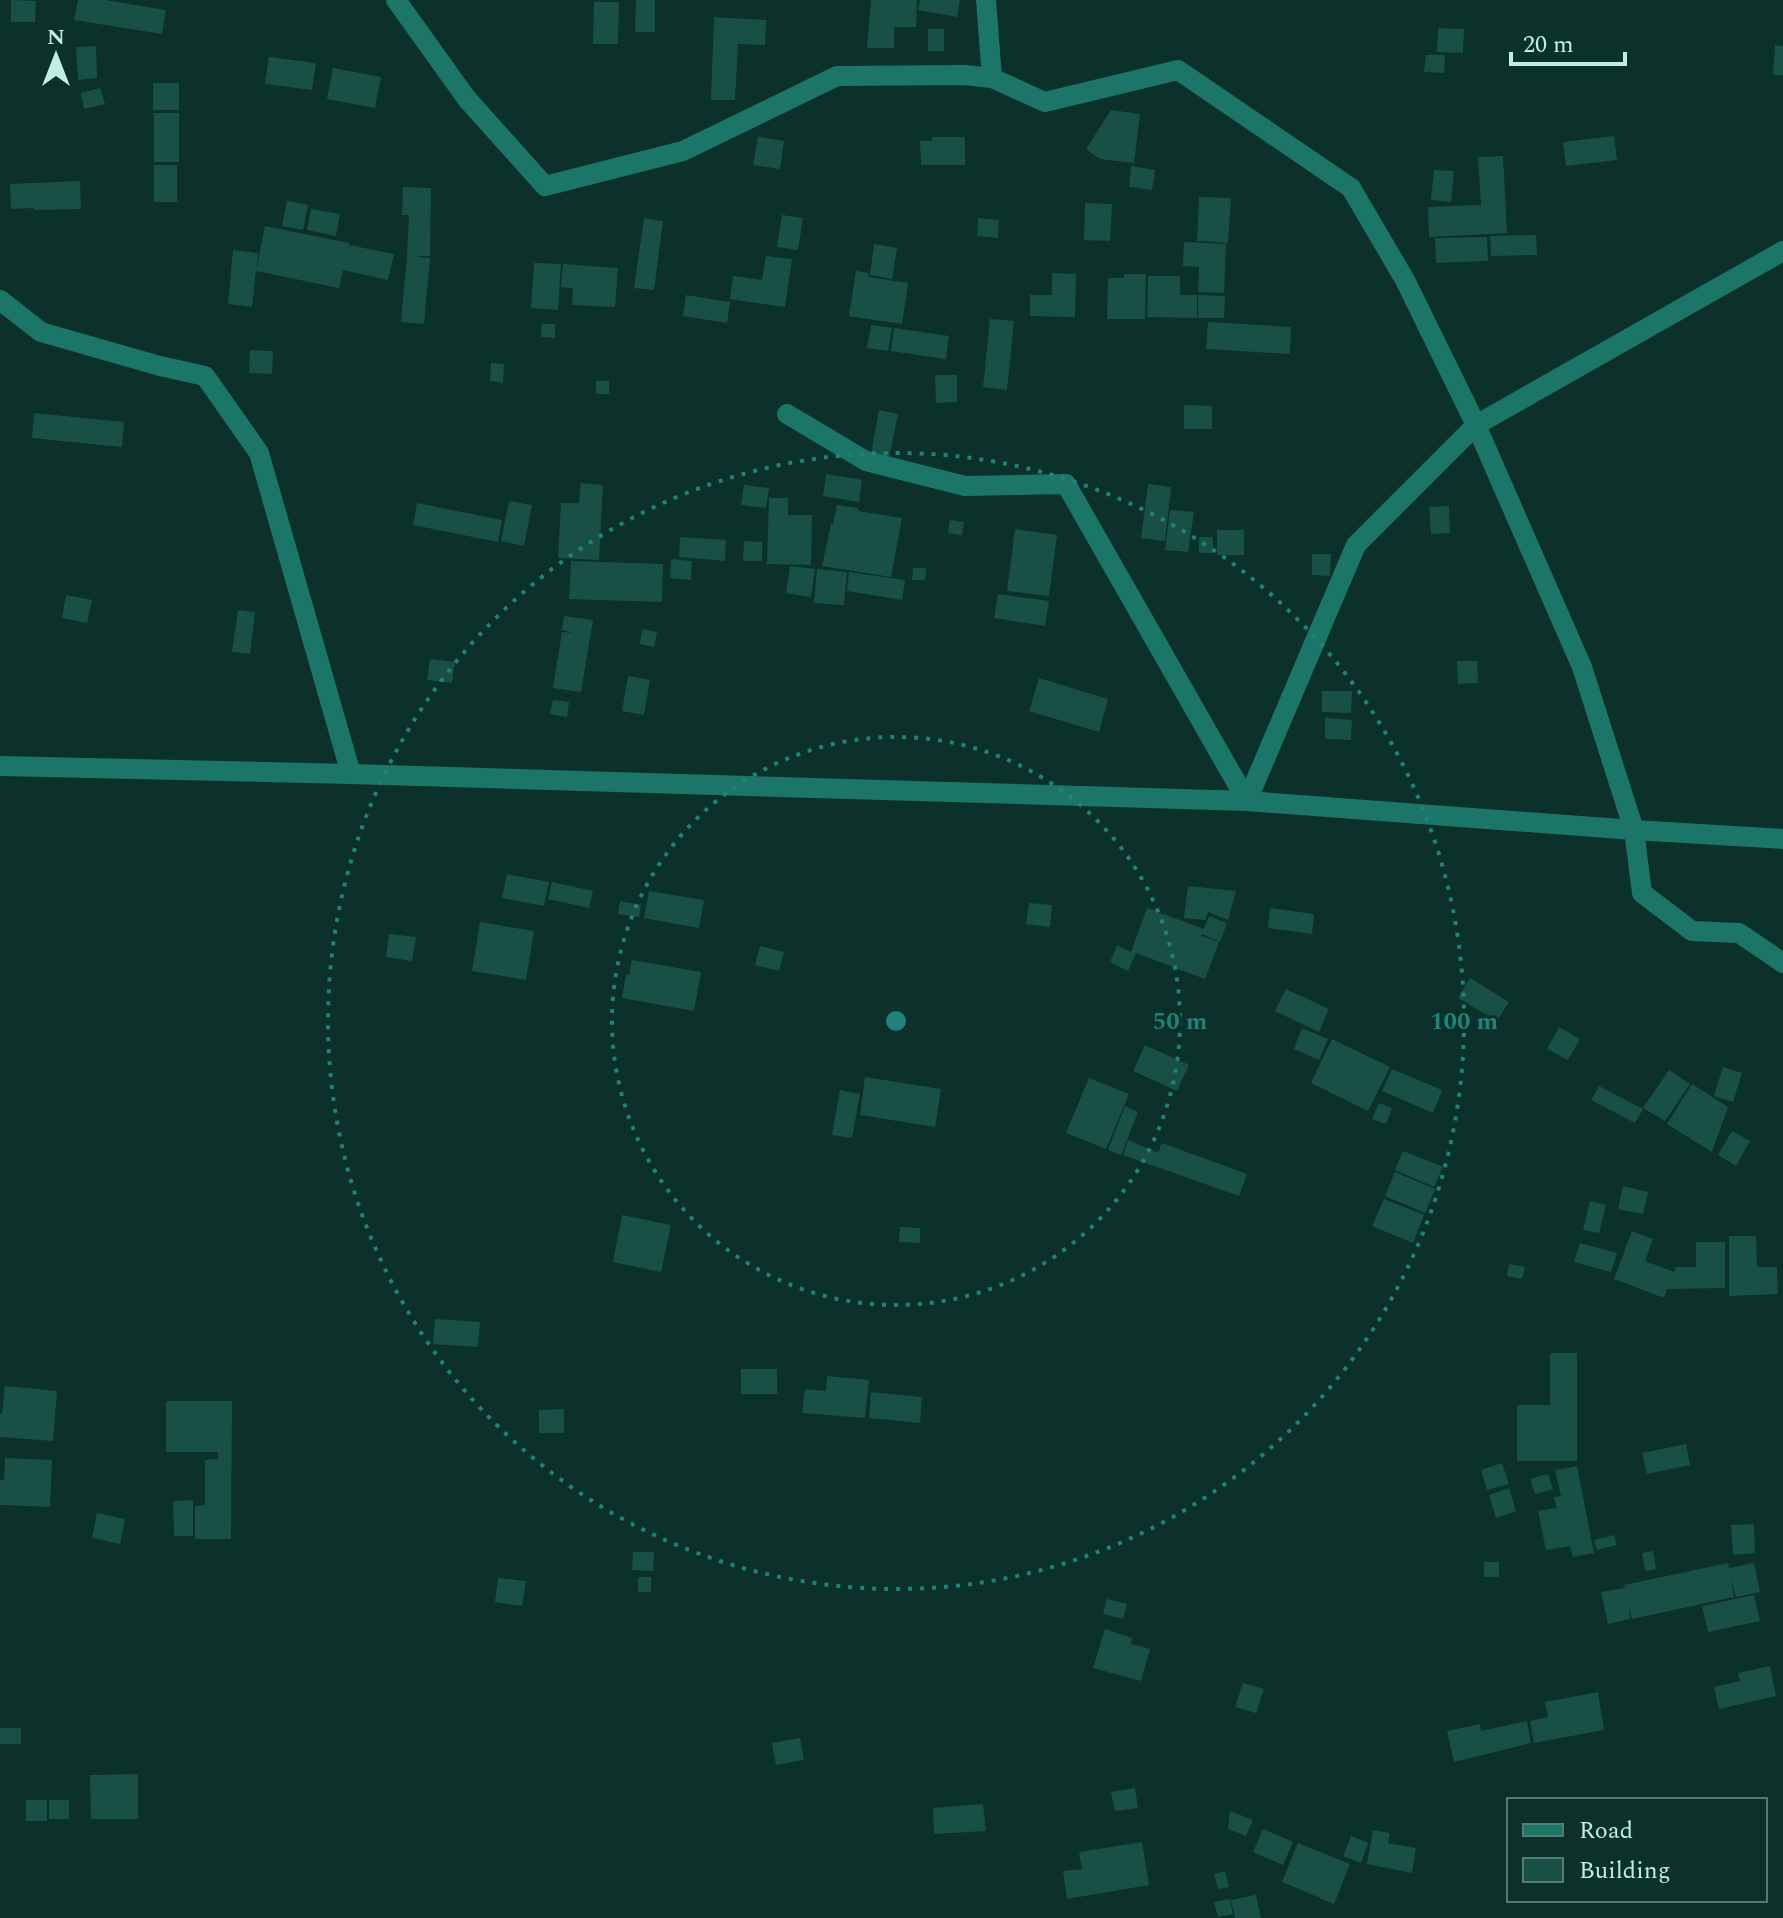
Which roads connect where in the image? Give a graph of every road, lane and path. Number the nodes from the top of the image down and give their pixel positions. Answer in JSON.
{"nodes":[{"id":1,"x":396,"y":0,"type":"edge"},
{"id":2,"x":986,"y":0,"type":"edge"},
{"id":3,"x":992,"y":78,"type":"junction"},
{"id":4,"x":1783,"y":251,"type":"edge"},
{"id":5,"x":0,"y":300,"type":"edge"},
{"id":6,"x":787,"y":414,"type":"dead end"},
{"id":7,"x":1476,"y":425,"type":"junction"},
{"id":8,"x":0,"y":766,"type":"edge"},
{"id":9,"x":351,"y":774,"type":"junction"},
{"id":10,"x":1247,"y":801,"type":"junction"},
{"id":11,"x":1634,"y":830,"type":"junction"},
{"id":12,"x":1783,"y":839,"type":"edge"},
{"id":13,"x":1783,"y":963,"type":"edge"}],
"edges":[{"from":1,"to":3,"type":"street"},
{"from":2,"to":3,"type":"street"},
{"from":3,"to":7,"type":"street"},
{"from":4,"to":7,"type":"street"},
{"from":5,"to":9,"type":"street"},
{"from":6,"to":10,"type":"street"},
{"from":7,"to":10,"type":"street"},
{"from":7,"to":11,"type":"street"},
{"from":8,"to":9,"type":"street"},
{"from":9,"to":10,"type":"street"},
{"from":10,"to":11,"type":"street"},
{"from":11,"to":12,"type":"street"},
{"from":11,"to":13,"type":"street"}]}
